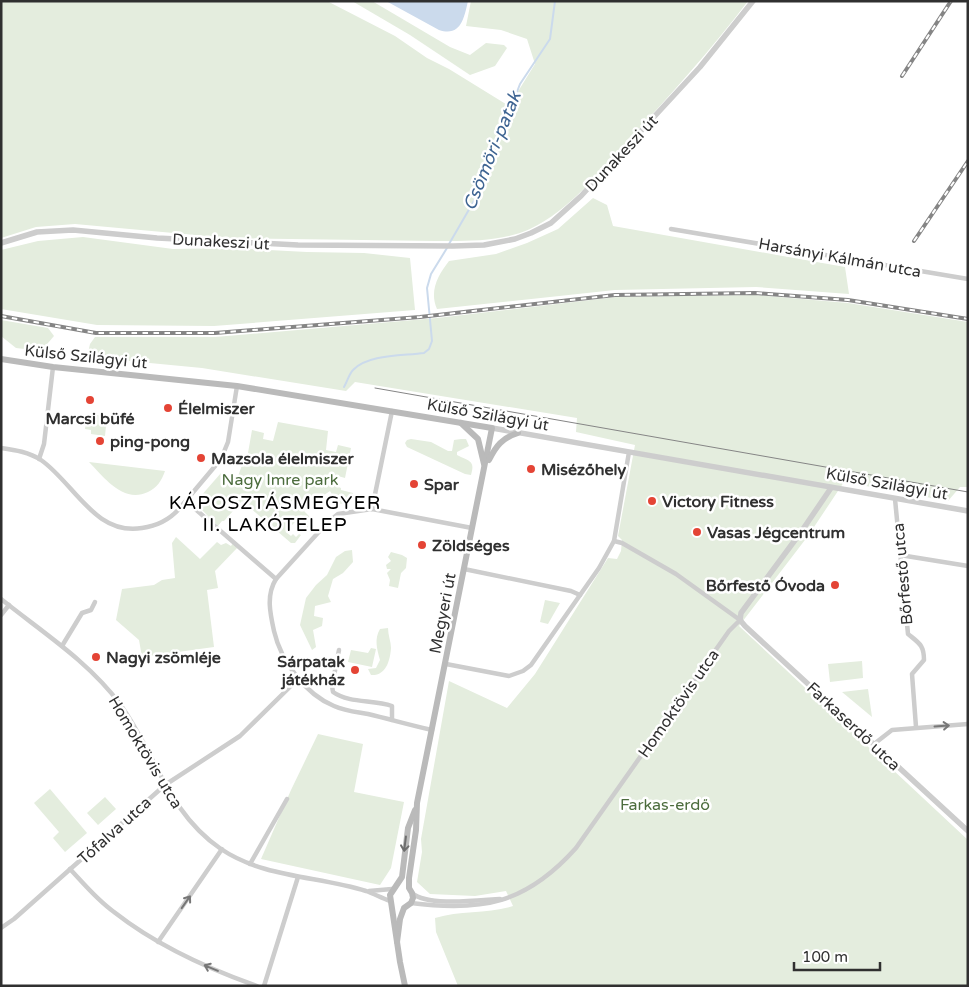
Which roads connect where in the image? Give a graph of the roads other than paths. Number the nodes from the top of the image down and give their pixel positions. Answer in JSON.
{"nodes":[{"id":1,"x":753,"y":1,"type":"edge"},
{"id":2,"x":671,"y":229,"type":"dead end"},
{"id":3,"x":1,"y":243,"type":"edge"},
{"id":4,"x":968,"y":279,"type":"edge"},
{"id":5,"x":1,"y":359,"type":"edge"},
{"id":6,"x":53,"y":367,"type":"junction"},
{"id":7,"x":237,"y":386,"type":"junction"},
{"id":8,"x":392,"y":411,"type":"junction"},
{"id":9,"x":461,"y":423,"type":"junction"},
{"id":10,"x":492,"y":428,"type":"junction"},
{"id":11,"x":518,"y":433,"type":"junction"},
{"id":12,"x":1,"y":448,"type":"edge"},
{"id":13,"x":630,"y":452,"type":"junction"},
{"id":14,"x":40,"y":459,"type":"junction"},
{"id":15,"x":485,"y":468,"type":"junction"},
{"id":16,"x":830,"y":488,"type":"junction"},
{"id":17,"x":895,"y":499,"type":"junction"},
{"id":18,"x":186,"y":501,"type":"junction"},
{"id":19,"x":372,"y":509,"type":"junction"},
{"id":20,"x":968,"y":511,"type":"edge"},
{"id":21,"x":472,"y":528,"type":"junction"},
{"id":22,"x":614,"y":541,"type":"junction"},
{"id":23,"x":900,"y":555,"type":"junction"},
{"id":24,"x":968,"y":566,"type":"edge"},
{"id":25,"x":464,"y":569,"type":"junction"},
{"id":26,"x":276,"y":579,"type":"junction"},
{"id":27,"x":580,"y":595,"type":"junction"},
{"id":28,"x":1,"y":599,"type":"edge"},
{"id":29,"x":95,"y":602,"type":"dead end"},
{"id":30,"x":9,"y":605,"type":"junction"},
{"id":31,"x":1,"y":615,"type":"edge"},
{"id":32,"x":740,"y":620,"type":"junction"},
{"id":33,"x":62,"y":646,"type":"junction"},
{"id":34,"x":339,"y":650,"type":"dead end"},
{"id":35,"x":446,"y":664,"type":"junction"},
{"id":36,"x":299,"y":678,"type":"junction"},
{"id":37,"x":335,"y":693,"type":"junction"},
{"id":38,"x":326,"y":702,"type":"junction"},
{"id":39,"x":392,"y":720,"type":"junction"},
{"id":40,"x":968,"y":724,"type":"edge"},
{"id":41,"x":916,"y":727,"type":"junction"},
{"id":42,"x":432,"y":730,"type":"junction"},
{"id":43,"x":874,"y":744,"type":"junction"},
{"id":44,"x":165,"y":785,"type":"junction"},
{"id":45,"x":287,"y":799,"type":"dead end"},
{"id":46,"x":417,"y":803,"type":"junction"},
{"id":47,"x":968,"y":831,"type":"edge"},
{"id":48,"x":222,"y":849,"type":"junction"},
{"id":49,"x":250,"y":864,"type":"junction"},
{"id":50,"x":70,"y":869,"type":"junction"},
{"id":51,"x":298,"y":877,"type":"junction"},
{"id":52,"x":395,"y":887,"type":"junction"},
{"id":53,"x":411,"y":890,"type":"junction"},
{"id":54,"x":364,"y":891,"type":"junction"},
{"id":55,"x":507,"y":899,"type":"junction"},
{"id":56,"x":391,"y":902,"type":"junction"},
{"id":57,"x":411,"y":903,"type":"junction"},
{"id":58,"x":404,"y":908,"type":"junction"},
{"id":59,"x":1,"y":928,"type":"edge"},
{"id":60,"x":158,"y":942,"type":"junction"},
{"id":61,"x":397,"y":942,"type":"junction"},
{"id":62,"x":256,"y":986,"type":"edge"},
{"id":63,"x":264,"y":986,"type":"edge"},
{"id":64,"x":405,"y":986,"type":"edge"}],
"edges":[{"from":1,"to":3,"type":"street","name":"Dunakeszi út"},
{"from":2,"to":4,"type":"street","name":"Harsányi Kálmán utca"},
{"from":5,"to":6,"type":"main road","name":"Külső Szilágyi út"},
{"from":6,"to":7,"type":"main road","name":"Külső Szilágyi út"},
{"from":6,"to":14,"type":"street"},
{"from":7,"to":8,"type":"main road","name":"Külső Szilágyi út"},
{"from":7,"to":18,"type":"street"},
{"from":8,"to":9,"type":"main road","name":"Külső Szilágyi út"},
{"from":8,"to":19,"type":"street"},
{"from":9,"to":10,"type":"main road","name":"Külső Szilágyi út"},
{"from":9,"to":15,"type":"main road"},
{"from":10,"to":11,"type":"street","name":"Külső Szilágyi út"},
{"from":10,"to":15,"type":"main road","name":"Megyeri út"},
{"from":11,"to":13,"type":"street","name":"Külső Szilágyi út"},
{"from":11,"to":15,"type":"main road"},
{"from":12,"to":14,"type":"street"},
{"from":13,"to":16,"type":"street","name":"Külső Szilágyi út"},
{"from":13,"to":22,"type":"street"},
{"from":14,"to":18,"type":"street"},
{"from":15,"to":21,"type":"main road","name":"Megyeri út"},
{"from":16,"to":17,"type":"street","name":"Külső Szilágyi út"},
{"from":16,"to":32,"type":"street","name":"Homoktövis utca"},
{"from":17,"to":20,"type":"street","name":"Külső Szilágyi út"},
{"from":17,"to":23,"type":"street","name":"Bőrfestő utca"},
{"from":18,"to":26,"type":"street"},
{"from":19,"to":21,"type":"street"},
{"from":19,"to":26,"type":"street"},
{"from":21,"to":25,"type":"main road","name":"Megyeri út"},
{"from":22,"to":27,"type":"street"},
{"from":22,"to":32,"type":"street"},
{"from":23,"to":24,"type":"street"},
{"from":23,"to":41,"type":"street","name":"Bőrfestő utca"},
{"from":25,"to":27,"type":"street"},
{"from":25,"to":35,"type":"main road","name":"Megyeri út"},
{"from":26,"to":36,"type":"street"},
{"from":27,"to":35,"type":"street"},
{"from":28,"to":30,"type":"street","name":"Homoktövis utca"},
{"from":29,"to":33,"type":"street"},
{"from":30,"to":31,"type":"street"},
{"from":30,"to":33,"type":"street","name":"Homoktövis utca"},
{"from":32,"to":43,"type":"street","name":"Farkaserdő utca"},
{"from":32,"to":55,"type":"street","name":"Homoktövis utca"},
{"from":33,"to":44,"type":"street","name":"Homoktövis utca"},
{"from":34,"to":37,"type":"street"},
{"from":35,"to":42,"type":"main road","name":"Megyeri út"},
{"from":36,"to":38,"type":"street"},
{"from":36,"to":44,"type":"street","name":"Tófalva utca"},
{"from":37,"to":38,"type":"street"},
{"from":37,"to":39,"type":"street"},
{"from":38,"to":39,"type":"street"},
{"from":39,"to":42,"type":"street"},
{"from":41,"to":40,"type":"street","one_way":true},
{"from":41,"to":43,"type":"street"},
{"from":42,"to":46,"type":"main road","name":"Megyeri út"},
{"from":43,"to":47,"type":"street","name":"Farkaserdő utca"},
{"from":44,"to":48,"type":"street","name":"Homoktövis utca"},
{"from":44,"to":50,"type":"street","name":"Tófalva utca"},
{"from":45,"to":49,"type":"street"},
{"from":46,"to":52,"type":"main road","name":"Megyeri út","one_way":true},
{"from":46,"to":53,"type":"main road","name":"Megyeri út"},
{"from":48,"to":49,"type":"street","name":"Homoktövis utca"},
{"from":60,"to":48,"type":"street","one_way":true},
{"from":49,"to":51,"type":"street","name":"Homoktövis utca"},
{"from":50,"to":59,"type":"street","name":"Tófalva utca"},
{"from":50,"to":60,"type":"street"},
{"from":51,"to":54,"type":"street","name":"Homoktövis utca"},
{"from":51,"to":63,"type":"street"},
{"from":52,"to":53,"type":"main road"},
{"from":52,"to":54,"type":"street","name":"Homoktövis utca"},
{"from":52,"to":56,"type":"main road","name":"Megyeri út"},
{"from":53,"to":55,"type":"street","name":"Homoktövis utca"},
{"from":53,"to":57,"type":"main road","name":"Megyeri út"},
{"from":54,"to":56,"type":"street","name":"Homoktövis utca"},
{"from":55,"to":57,"type":"street","name":"Homoktövis utca"},
{"from":56,"to":58,"type":"main road"},
{"from":56,"to":61,"type":"main road","name":"Megyeri út"},
{"from":57,"to":58,"type":"main road"},
{"from":58,"to":61,"type":"main road","name":"Megyeri út"},
{"from":62,"to":60,"type":"street","one_way":true},
{"from":61,"to":64,"type":"main road","name":"Megyeri út"}]}
